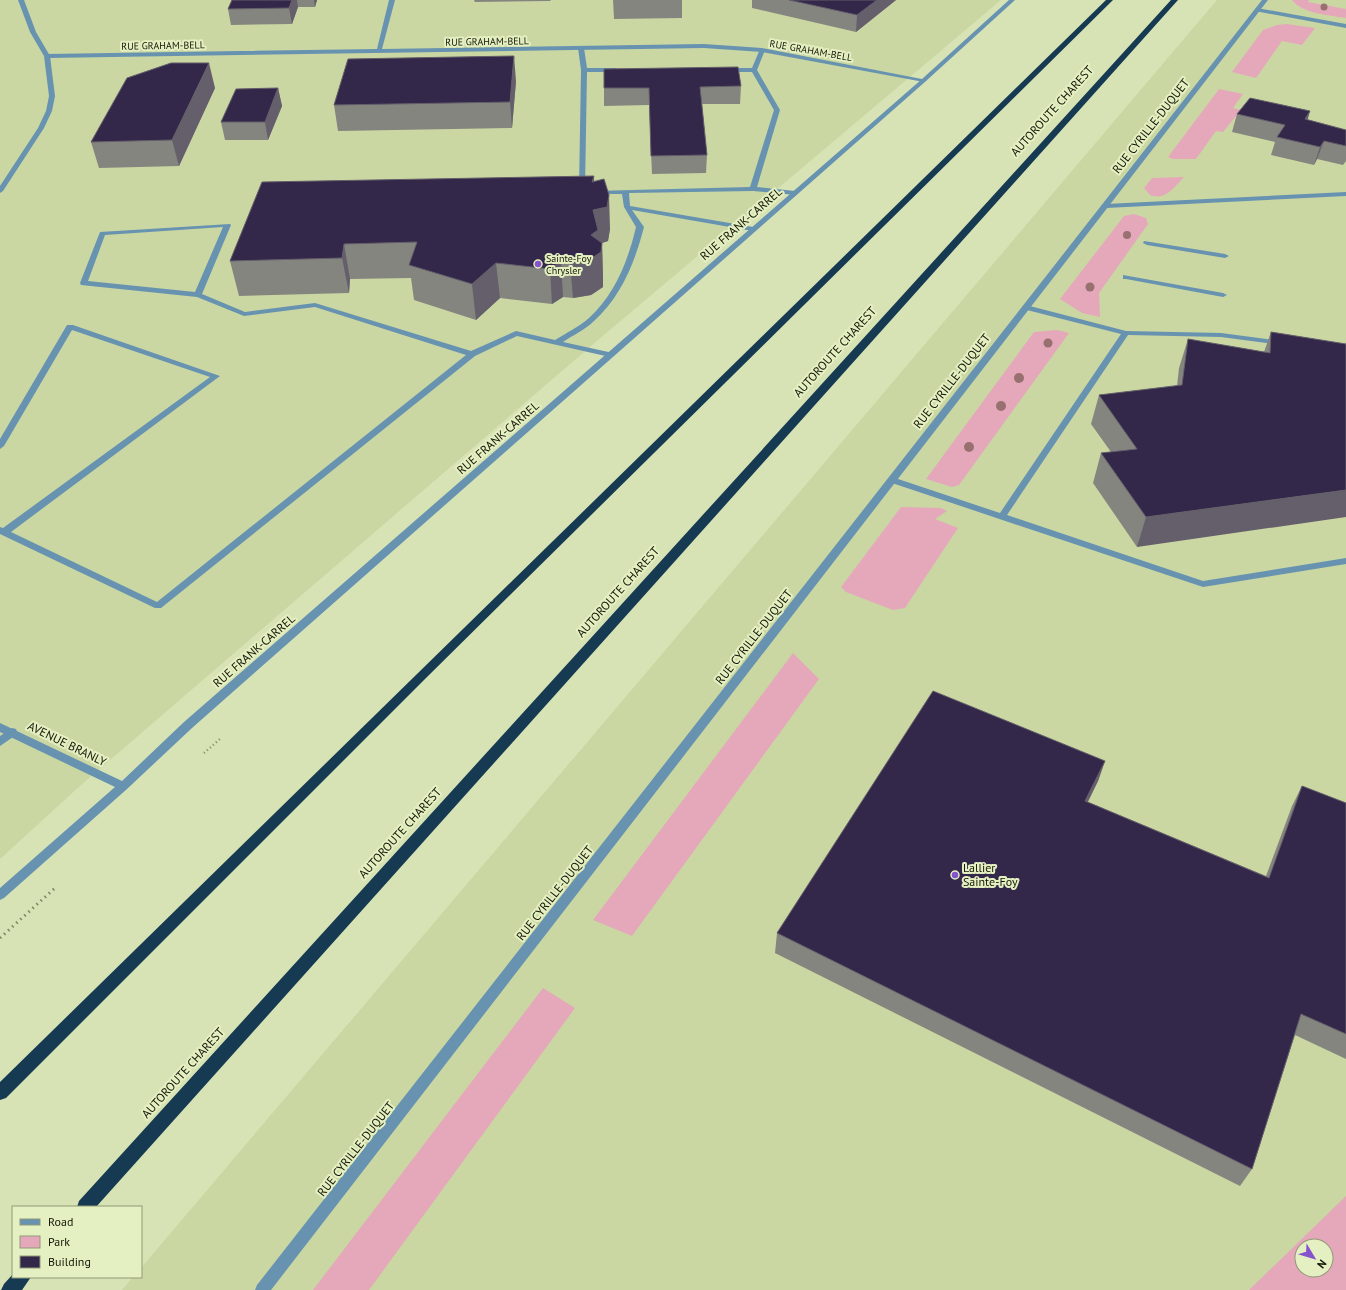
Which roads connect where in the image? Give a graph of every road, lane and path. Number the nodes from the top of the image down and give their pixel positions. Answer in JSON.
{"nodes":[{"id":1,"x":21,"y":0,"type":"edge"},
{"id":2,"x":392,"y":0,"type":"edge"},
{"id":3,"x":1012,"y":0,"type":"edge"},
{"id":4,"x":1110,"y":0,"type":"edge"},
{"id":5,"x":1175,"y":0,"type":"edge"},
{"id":6,"x":1265,"y":0,"type":"edge"},
{"id":7,"x":1257,"y":10,"type":"junction"},
{"id":8,"x":1346,"y":26,"type":"edge"},
{"id":9,"x":581,"y":48,"type":"junction"},
{"id":10,"x":762,"y":50,"type":"junction"},
{"id":11,"x":379,"y":51,"type":"junction"},
{"id":12,"x":47,"y":56,"type":"junction"},
{"id":13,"x":584,"y":70,"type":"junction"},
{"id":14,"x":623,"y":70,"type":"edge"},
{"id":15,"x":716,"y":70,"type":"edge"},
{"id":16,"x":754,"y":70,"type":"junction"},
{"id":17,"x":924,"y":80,"type":"junction"},
{"id":18,"x":753,"y":189,"type":"junction"},
{"id":19,"x":0,"y":191,"type":"edge"},
{"id":20,"x":625,"y":191,"type":"junction"},
{"id":21,"x":795,"y":193,"type":"junction"},
{"id":22,"x":1346,"y":194,"type":"edge"},
{"id":23,"x":1106,"y":206,"type":"junction"},
{"id":24,"x":627,"y":207,"type":"junction"},
{"id":25,"x":753,"y":229,"type":"junction"},
{"id":26,"x":1147,"y":243,"type":"dead end"},
{"id":27,"x":1225,"y":256,"type":"dead end"},
{"id":28,"x":1126,"y":277,"type":"dead end"},
{"id":29,"x":198,"y":295,"type":"junction"},
{"id":30,"x":1223,"y":296,"type":"dead end"},
{"id":31,"x":1026,"y":307,"type":"junction"},
{"id":32,"x":1126,"y":333,"type":"junction"},
{"id":33,"x":557,"y":342,"type":"junction"},
{"id":34,"x":1292,"y":344,"type":"edge"},
{"id":35,"x":472,"y":354,"type":"junction"},
{"id":36,"x":610,"y":355,"type":"junction"},
{"id":37,"x":0,"y":446,"type":"edge"},
{"id":38,"x":892,"y":480,"type":"junction"},
{"id":39,"x":1002,"y":516,"type":"junction"},
{"id":40,"x":2,"y":531,"type":"edge"},
{"id":41,"x":1346,"y":561,"type":"edge"},
{"id":42,"x":0,"y":727,"type":"edge"},
{"id":43,"x":12,"y":732,"type":"junction"},
{"id":44,"x":0,"y":742,"type":"edge"},
{"id":45,"x":123,"y":786,"type":"junction"},
{"id":46,"x":0,"y":895,"type":"edge"},
{"id":47,"x":0,"y":1093,"type":"edge"},
{"id":48,"x":86,"y":1206,"type":"edge"},
{"id":49,"x":21,"y":1278,"type":"edge"},
{"id":50,"x":10,"y":1290,"type":"edge"},
{"id":51,"x":262,"y":1290,"type":"edge"}],
"edges":[{"from":1,"to":12,"type":"street"},
{"from":2,"to":11,"type":"street"},
{"from":3,"to":17,"type":"street","name":"RUE FRANK-CARREL"},
{"from":4,"to":47,"type":"highway"},
{"from":5,"to":48,"type":"highway","name":"AUTOROUTE CHAREST"},
{"from":6,"to":7,"type":"street","name":"RUE CYRILLE-DUQUET"},
{"from":7,"to":8,"type":"street"},
{"from":7,"to":23,"type":"street","name":"RUE CYRILLE-DUQUET"},
{"from":9,"to":10,"type":"street","name":"RUE GRAHAM-BELL"},
{"from":9,"to":11,"type":"street","name":"RUE GRAHAM-BELL"},
{"from":9,"to":13,"type":"street"},
{"from":10,"to":16,"type":"street"},
{"from":10,"to":17,"type":"street","name":"RUE GRAHAM-BELL"},
{"from":11,"to":12,"type":"street","name":"RUE GRAHAM-BELL"},
{"from":12,"to":19,"type":"street"},
{"from":13,"to":14,"type":"street"},
{"from":13,"to":20,"type":"street"},
{"from":15,"to":16,"type":"street"},
{"from":16,"to":18,"type":"street"},
{"from":17,"to":21,"type":"street","name":"RUE FRANK-CARREL"},
{"from":18,"to":20,"type":"street"},
{"from":18,"to":21,"type":"street"},
{"from":20,"to":24,"type":"street"},
{"from":21,"to":25,"type":"street","name":"RUE FRANK-CARREL"},
{"from":22,"to":23,"type":"street"},
{"from":23,"to":31,"type":"street","name":"RUE CYRILLE-DUQUET"},
{"from":24,"to":25,"type":"street"},
{"from":24,"to":33,"type":"street"},
{"from":25,"to":36,"type":"street","name":"RUE FRANK-CARREL"},
{"from":26,"to":27,"type":"street"},
{"from":28,"to":30,"type":"street"},
{"from":29,"to":29,"type":"street"},
{"from":29,"to":35,"type":"street"},
{"from":31,"to":32,"type":"street"},
{"from":31,"to":38,"type":"street","name":"RUE CYRILLE-DUQUET"},
{"from":32,"to":34,"type":"street"},
{"from":32,"to":39,"type":"street"},
{"from":33,"to":35,"type":"street"},
{"from":33,"to":36,"type":"street"},
{"from":35,"to":40,"type":"street"},
{"from":36,"to":45,"type":"street","name":"RUE FRANK-CARREL"},
{"from":37,"to":40,"type":"street"},
{"from":38,"to":39,"type":"street"},
{"from":38,"to":51,"type":"street","name":"RUE CYRILLE-DUQUET"},
{"from":39,"to":41,"type":"street"},
{"from":42,"to":43,"type":"street","name":"AVENUE BRANLY"},
{"from":43,"to":44,"type":"street"},
{"from":43,"to":45,"type":"street","name":"AVENUE BRANLY"},
{"from":45,"to":46,"type":"street","name":"RUE FRANK-CARREL"},
{"from":49,"to":50,"type":"highway"}]}
